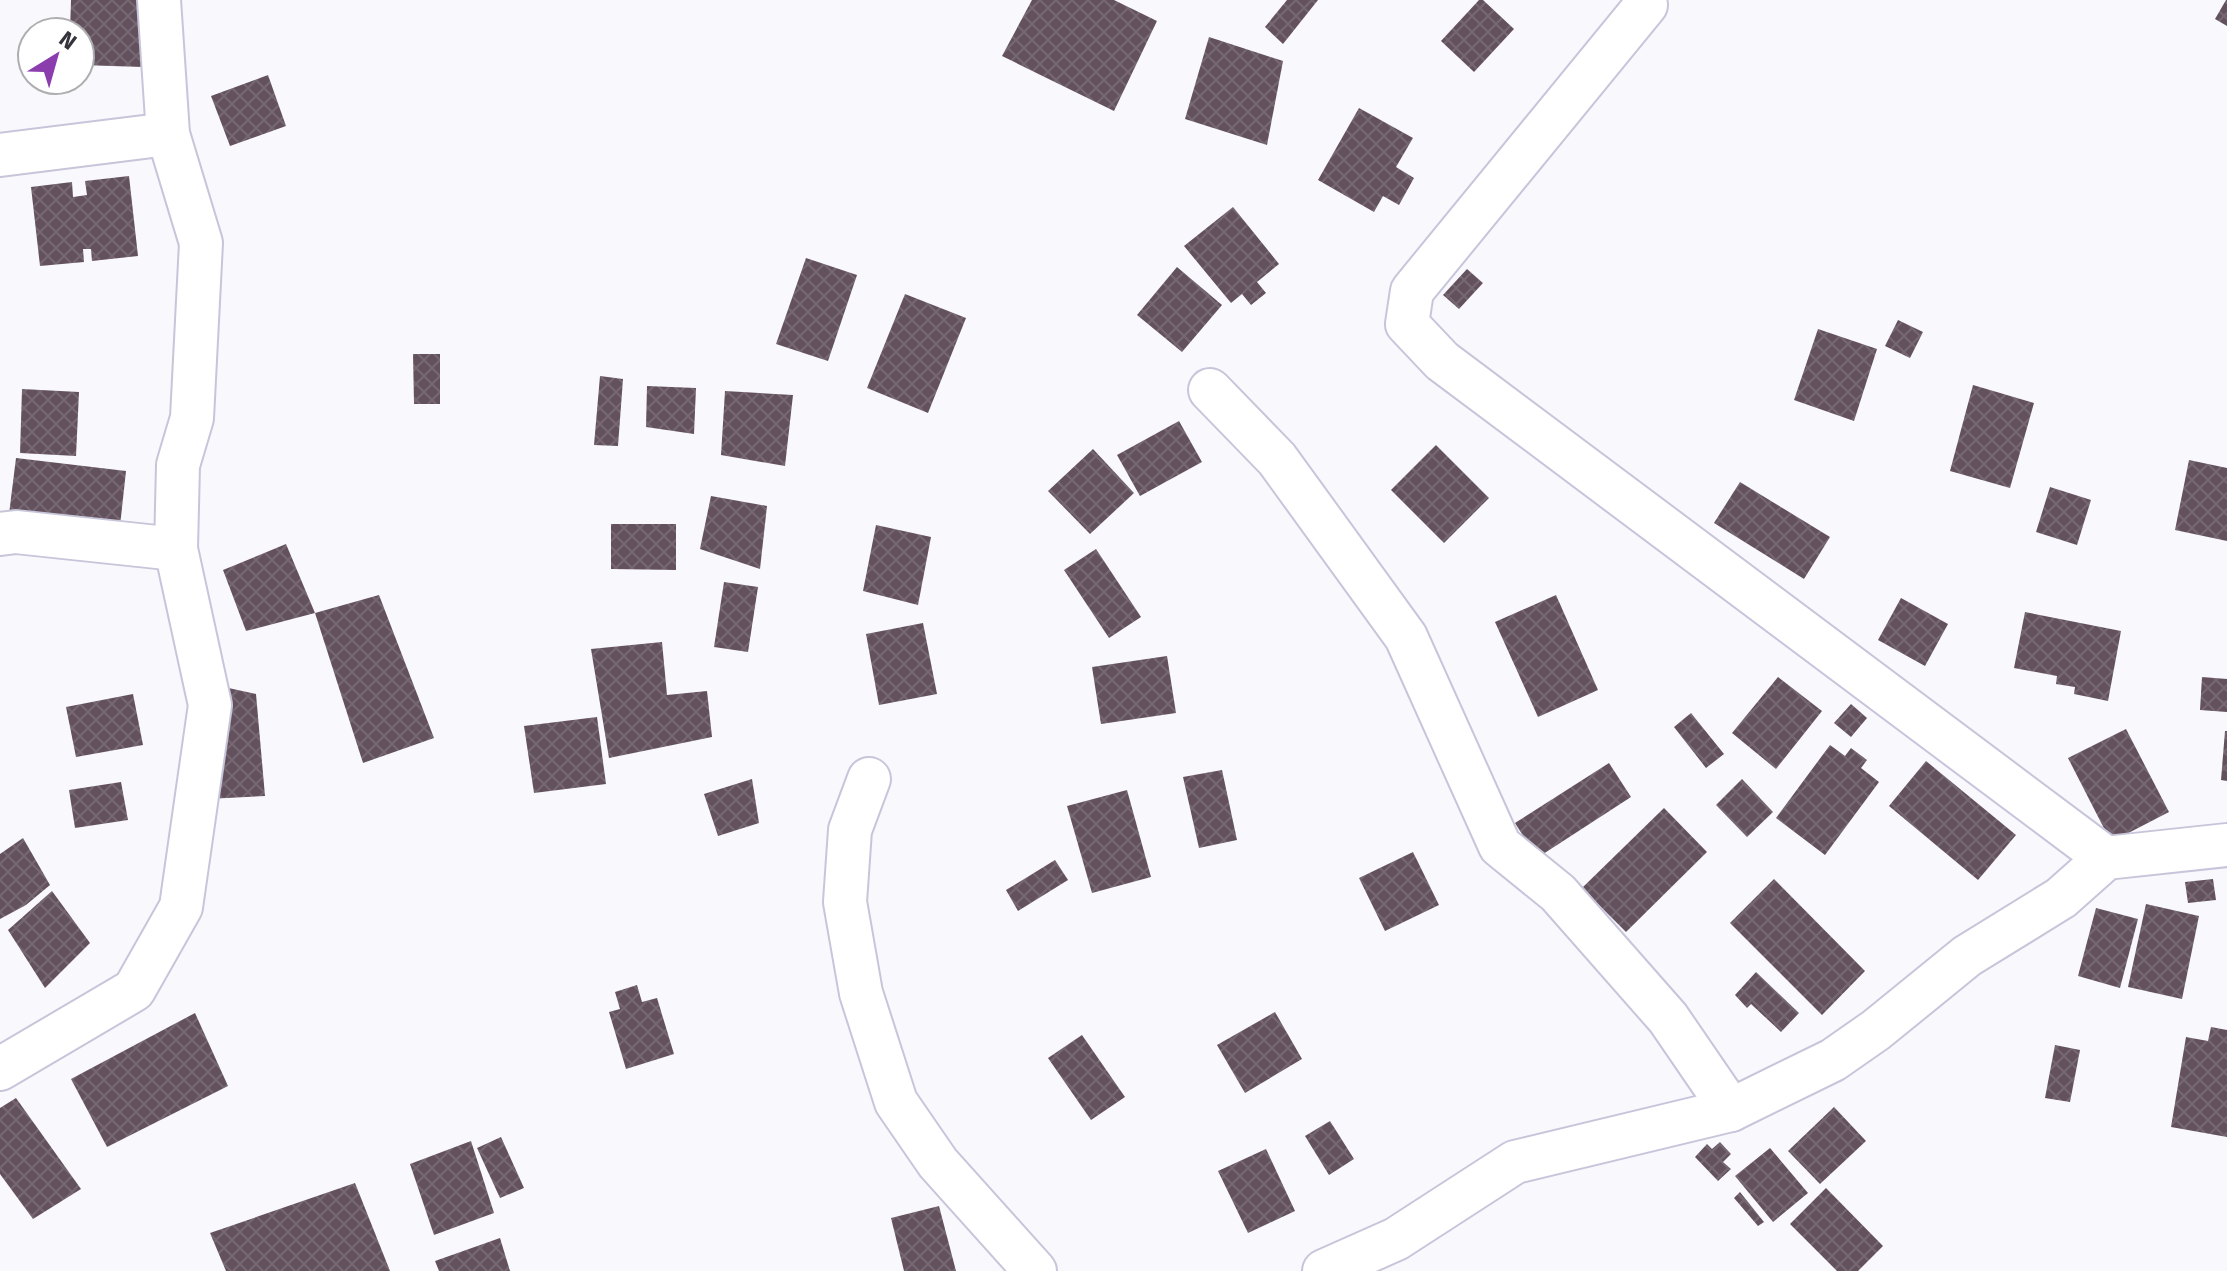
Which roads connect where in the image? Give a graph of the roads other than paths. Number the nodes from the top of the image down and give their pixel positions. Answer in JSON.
{"nodes":[{"id":1,"x":159,"y":0,"type":"edge"},
{"id":2,"x":1646,"y":5,"type":"dead end"},
{"id":3,"x":168,"y":134,"type":"junction"},
{"id":4,"x":0,"y":155,"type":"edge"},
{"id":5,"x":1210,"y":390,"type":"dead end"},
{"id":6,"x":0,"y":534,"type":"edge"},
{"id":7,"x":176,"y":549,"type":"junction"},
{"id":8,"x":869,"y":779,"type":"dead end"},
{"id":9,"x":2227,"y":845,"type":"edge"},
{"id":10,"x":2106,"y":858,"type":"junction"},
{"id":11,"x":0,"y":1069,"type":"edge"},
{"id":12,"x":1731,"y":1110,"type":"junction"},
{"id":13,"x":1035,"y":1271,"type":"edge"},
{"id":14,"x":1324,"y":1271,"type":"edge"}],
"edges":[{"from":1,"to":3,"type":"street"},
{"from":2,"to":10,"type":"street"},
{"from":3,"to":4,"type":"street"},
{"from":3,"to":7,"type":"street"},
{"from":5,"to":12,"type":"street"},
{"from":6,"to":7,"type":"street"},
{"from":7,"to":11,"type":"street"},
{"from":8,"to":13,"type":"street"},
{"from":9,"to":10,"type":"street"},
{"from":10,"to":12,"type":"street"},
{"from":12,"to":14,"type":"street"}]}
